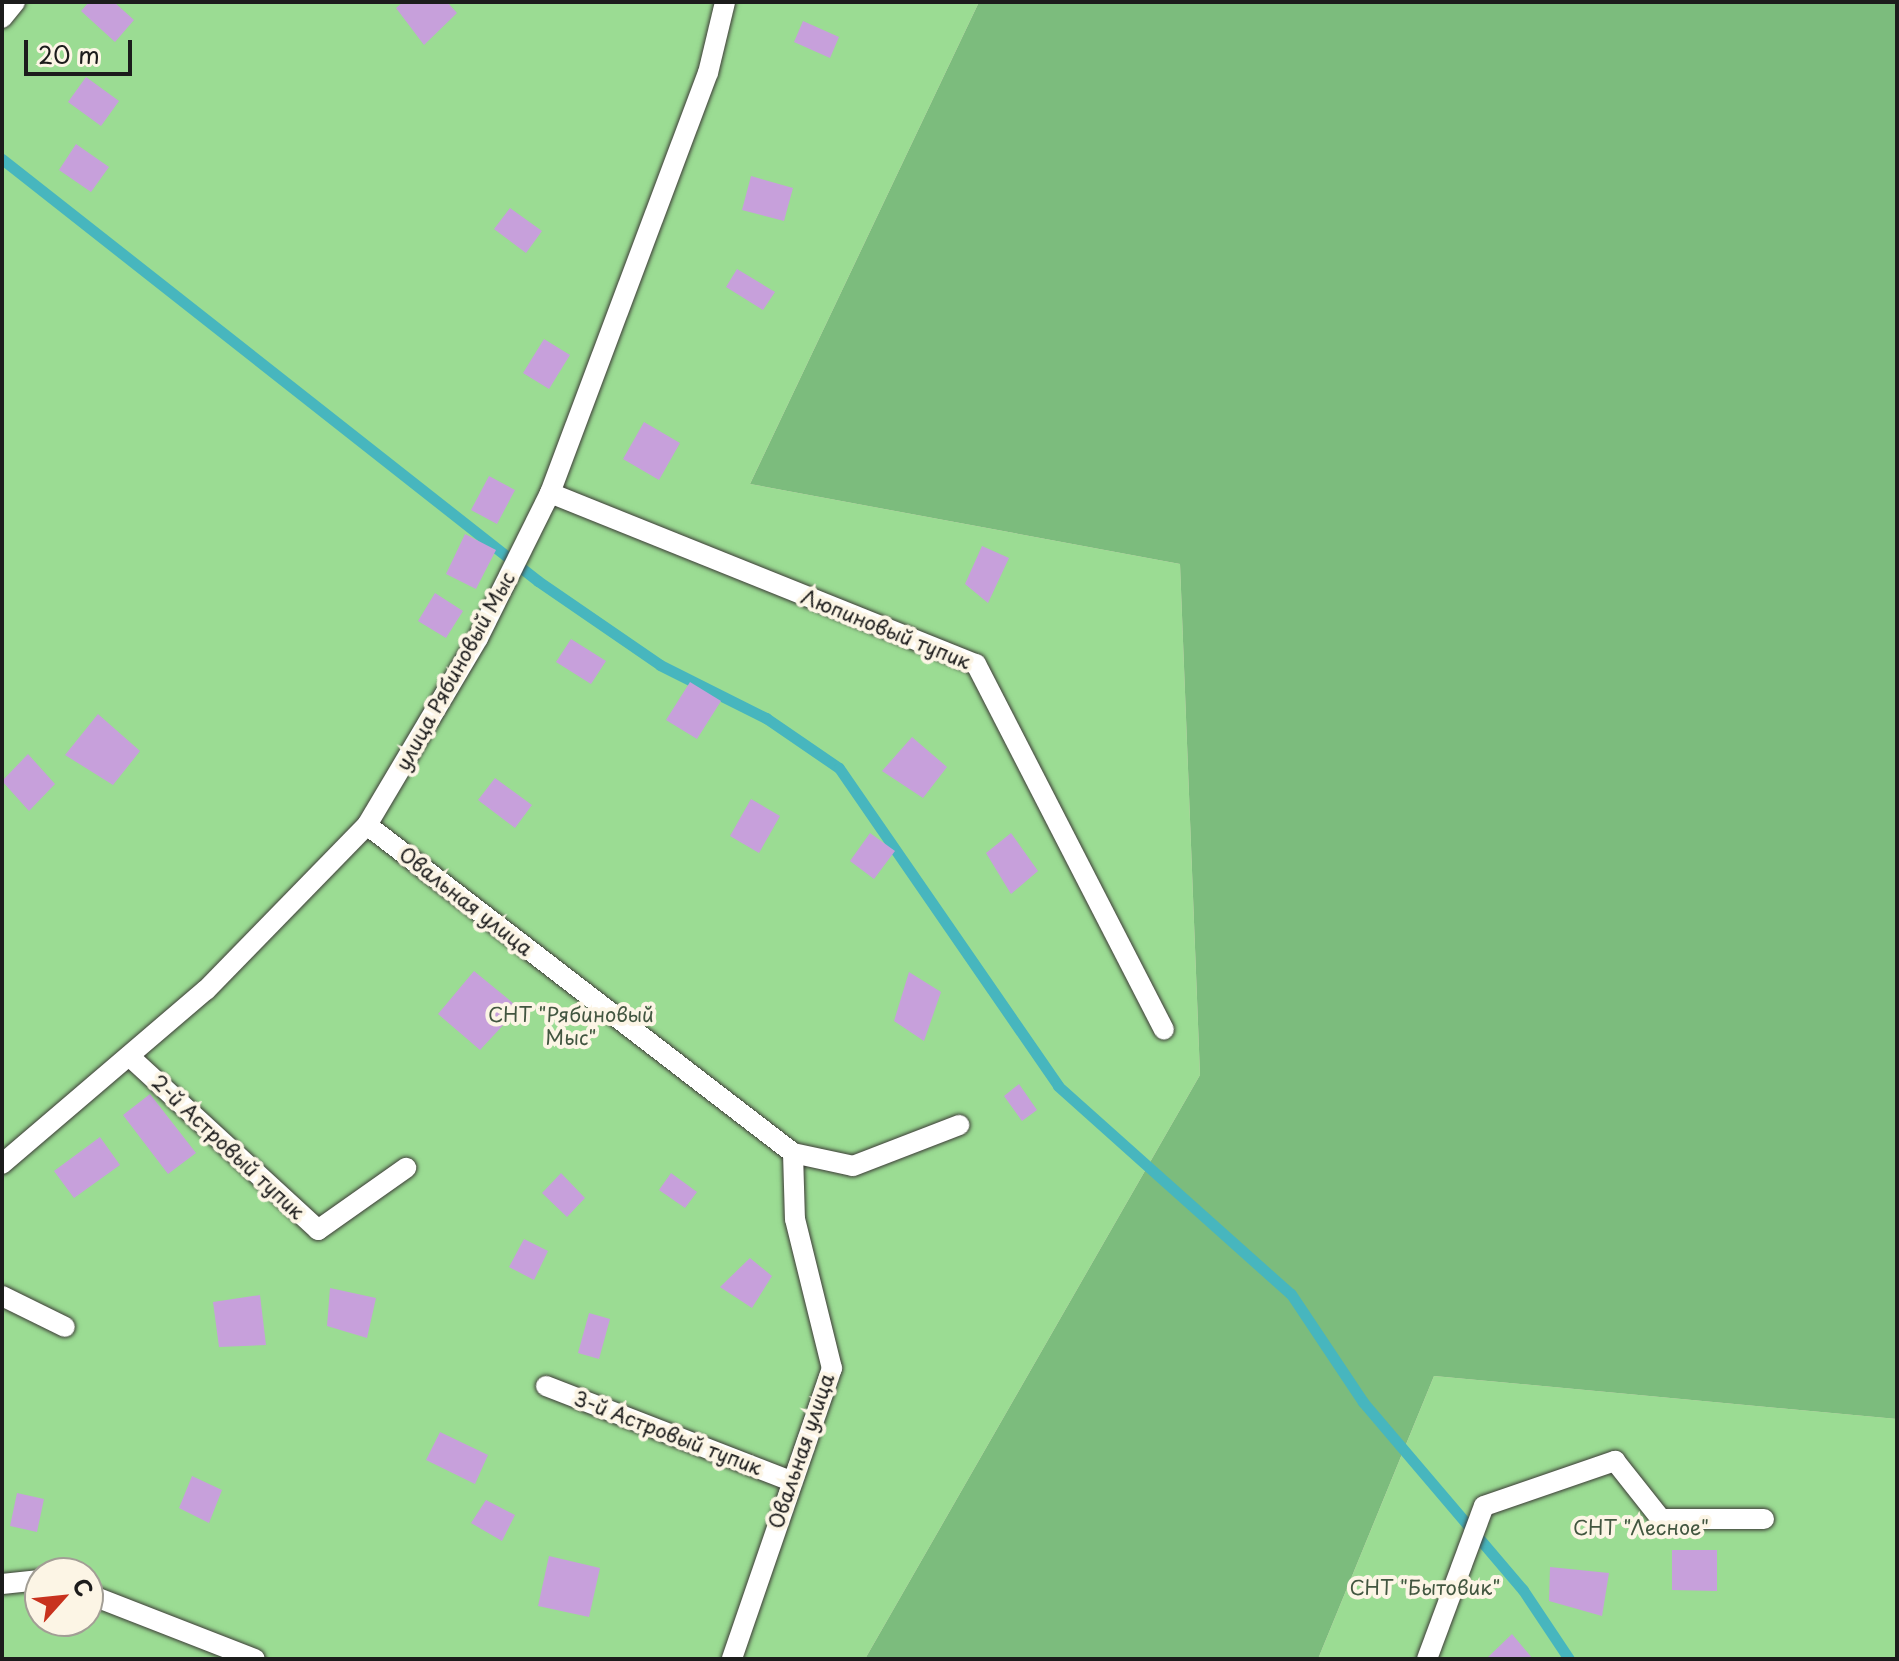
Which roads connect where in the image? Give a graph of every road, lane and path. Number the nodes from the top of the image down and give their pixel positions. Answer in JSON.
{"nodes":[{"id":1,"x":15,"y":2,"type":"edge"},
{"id":2,"x":725,"y":2,"type":"edge"},
{"id":3,"x":2,"y":18,"type":"edge"},
{"id":4,"x":550,"y":493,"type":"junction"},
{"id":5,"x":367,"y":825,"type":"junction"},
{"id":6,"x":1164,"y":1030,"type":"dead end"},
{"id":7,"x":129,"y":1056,"type":"junction"},
{"id":8,"x":959,"y":1125,"type":"dead end"},
{"id":9,"x":793,"y":1153,"type":"junction"},
{"id":10,"x":2,"y":1164,"type":"edge"},
{"id":11,"x":406,"y":1168,"type":"dead end"},
{"id":12,"x":2,"y":1296,"type":"edge"},
{"id":13,"x":65,"y":1327,"type":"dead end"},
{"id":14,"x":546,"y":1386,"type":"dead end"},
{"id":15,"x":791,"y":1481,"type":"junction"},
{"id":16,"x":1764,"y":1519,"type":"dead end"},
{"id":17,"x":24,"y":1582,"type":"edge"},
{"id":18,"x":2,"y":1584,"type":"edge"},
{"id":19,"x":104,"y":1600,"type":"edge"},
{"id":20,"x":255,"y":1659,"type":"edge"},
{"id":21,"x":732,"y":1659,"type":"edge"},
{"id":22,"x":1427,"y":1659,"type":"edge"}],
"edges":[{"from":1,"to":3,"type":"lane"},
{"from":2,"to":4,"type":"lane","name":"улица Рябиновый Мыс"},
{"from":4,"to":5,"type":"lane","name":"улица Рябиновый Мыс"},
{"from":4,"to":6,"type":"lane","name":"Люпиновый тупик"},
{"from":5,"to":7,"type":"lane","name":"улица Рябиновый Мыс"},
{"from":5,"to":9,"type":"lane","name":"Овальная улица"},
{"from":7,"to":10,"type":"lane","name":"улица Рябиновый Мыс"},
{"from":7,"to":11,"type":"lane","name":"2-й Астровый тупик"},
{"from":8,"to":9,"type":"lane"},
{"from":9,"to":15,"type":"lane","name":"Овальная улица"},
{"from":12,"to":13,"type":"lane"},
{"from":14,"to":15,"type":"lane","name":"3-й Астровый тупик"},
{"from":15,"to":21,"type":"lane","name":"Овальная улица"},
{"from":16,"to":22,"type":"lane"},
{"from":17,"to":18,"type":"lane"},
{"from":19,"to":20,"type":"lane"}]}
